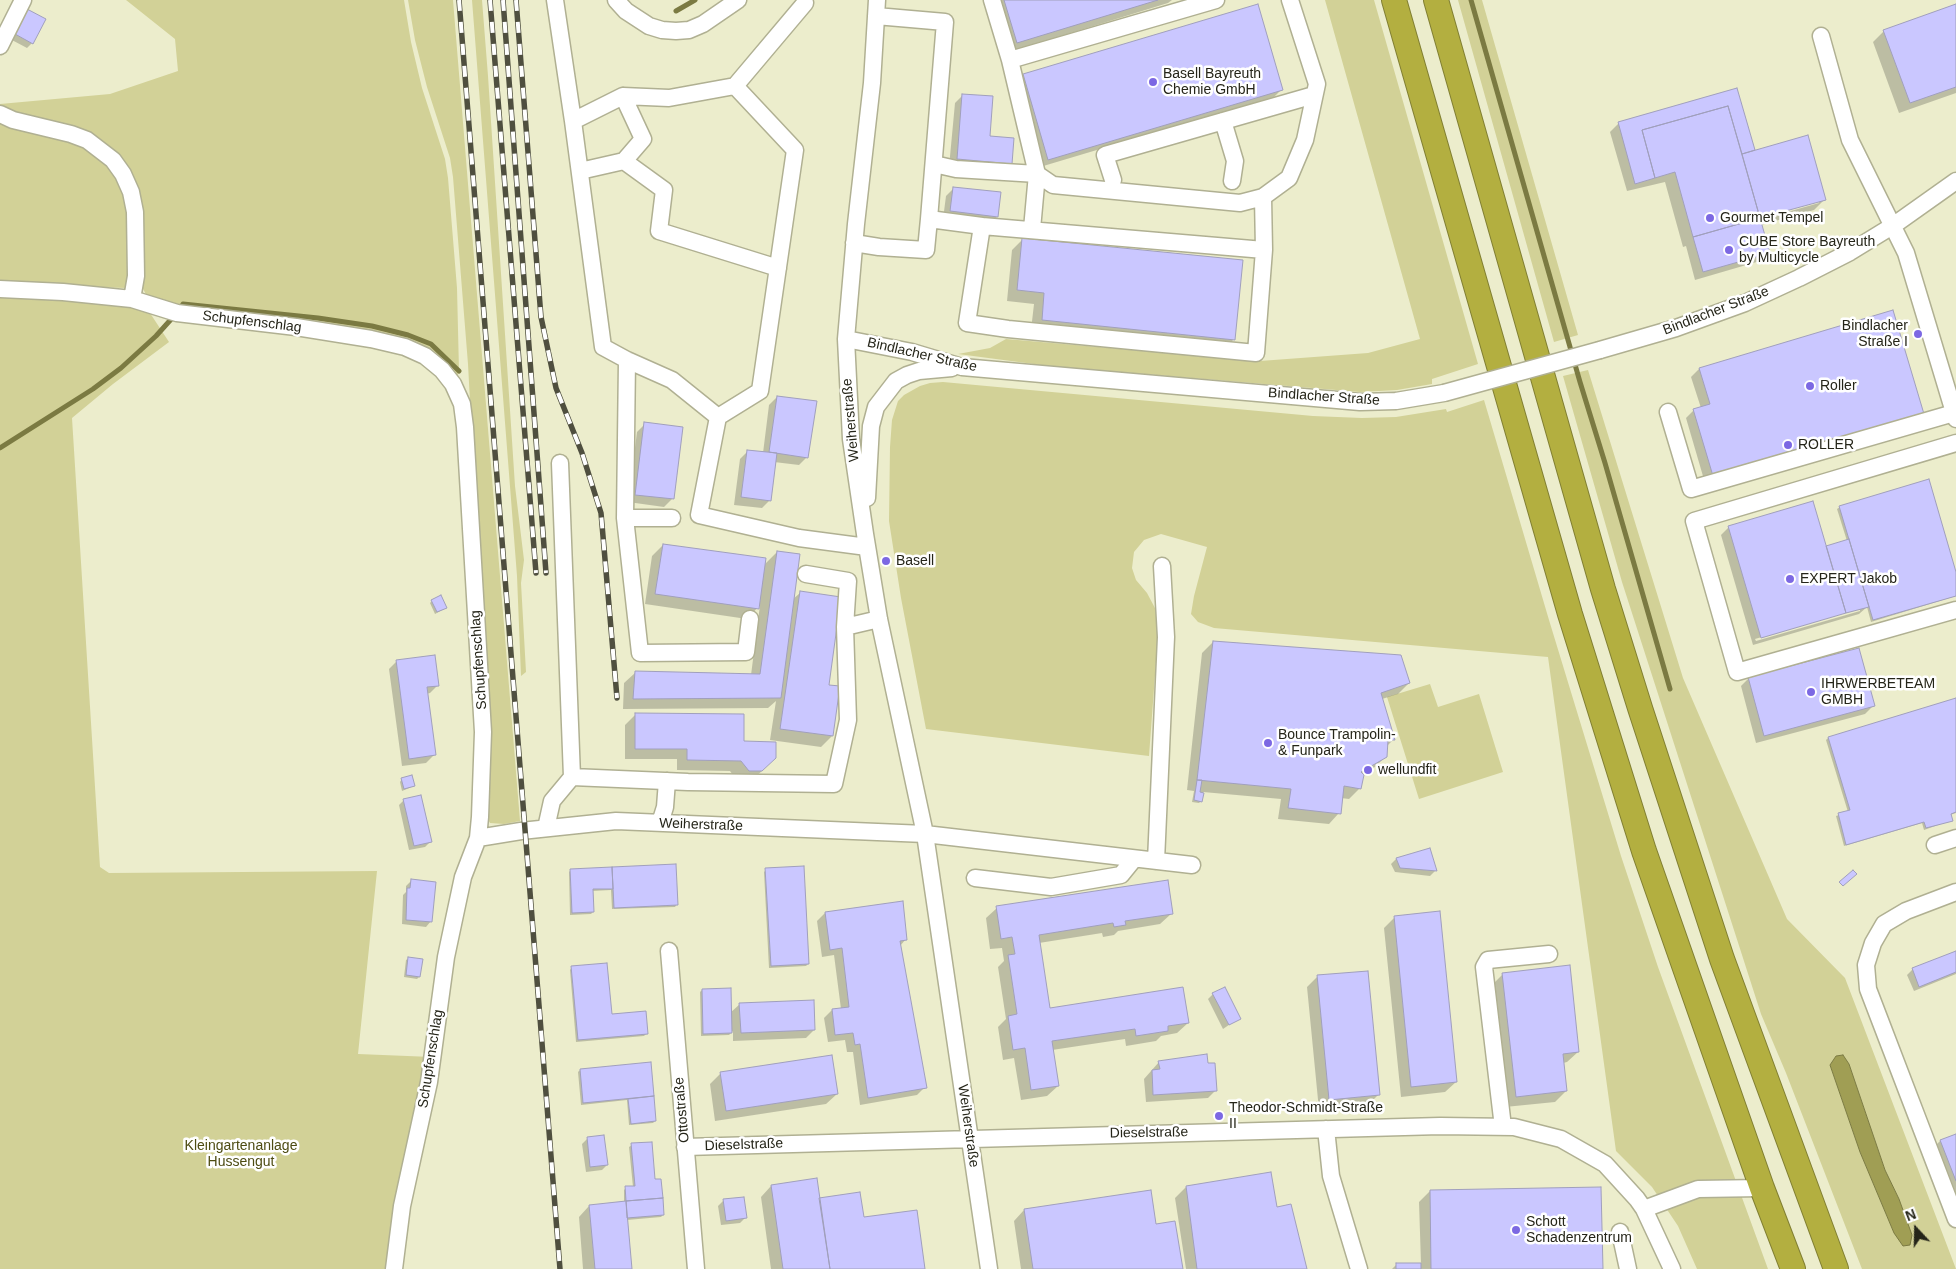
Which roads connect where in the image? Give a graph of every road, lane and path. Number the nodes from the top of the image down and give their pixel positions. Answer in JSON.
{"nodes":[{"id":1,"x":23,"y":0,"type":"edge"},
{"id":2,"x":554,"y":0,"type":"edge"},
{"id":3,"x":616,"y":0,"type":"edge"},
{"id":4,"x":738,"y":0,"type":"edge"},
{"id":5,"x":992,"y":0,"type":"edge"},
{"id":6,"x":1216,"y":0,"type":"edge"},
{"id":7,"x":1290,"y":0,"type":"edge"},
{"id":8,"x":1394,"y":0,"type":"edge"},
{"id":9,"x":1436,"y":0,"type":"edge"},
{"id":10,"x":804,"y":4,"type":"dead end"},
{"id":11,"x":877,"y":8,"type":"edge"},
{"id":12,"x":1822,"y":36,"type":"dead end"},
{"id":13,"x":0,"y":46,"type":"edge"},
{"id":14,"x":1010,"y":60,"type":"junction"},
{"id":15,"x":734,"y":86,"type":"junction"},
{"id":16,"x":1314,"y":95,"type":"junction"},
{"id":17,"x":623,"y":96,"type":"junction"},
{"id":18,"x":0,"y":114,"type":"edge"},
{"id":19,"x":573,"y":121,"type":"junction"},
{"id":20,"x":1223,"y":121,"type":"junction"},
{"id":21,"x":624,"y":161,"type":"junction"},
{"id":22,"x":934,"y":164,"type":"junction"},
{"id":23,"x":580,"y":171,"type":"junction"},
{"id":24,"x":1037,"y":174,"type":"junction"},
{"id":25,"x":1113,"y":180,"type":"dead end"},
{"id":26,"x":1232,"y":181,"type":"dead end"},
{"id":27,"x":1956,"y":181,"type":"edge"},
{"id":28,"x":1263,"y":197,"type":"junction"},
{"id":29,"x":929,"y":219,"type":"junction"},
{"id":30,"x":1894,"y":225,"type":"junction"},
{"id":31,"x":982,"y":226,"type":"junction"},
{"id":32,"x":1032,"y":229,"type":"junction"},
{"id":33,"x":854,"y":244,"type":"junction"},
{"id":34,"x":1264,"y":250,"type":"junction"},
{"id":35,"x":778,"y":268,"type":"junction"},
{"id":36,"x":0,"y":289,"type":"edge"},
{"id":37,"x":132,"y":299,"type":"junction"},
{"id":38,"x":846,"y":339,"type":"junction"},
{"id":39,"x":627,"y":360,"type":"junction"},
{"id":40,"x":962,"y":368,"type":"junction"},
{"id":41,"x":1668,"y":412,"type":"dead end"},
{"id":42,"x":1955,"y":416,"type":"edge"},
{"id":43,"x":718,"y":417,"type":"junction"},
{"id":44,"x":1956,"y":443,"type":"edge"},
{"id":45,"x":560,"y":464,"type":"dead end"},
{"id":46,"x":625,"y":518,"type":"junction"},
{"id":47,"x":672,"y":518,"type":"dead end"},
{"id":48,"x":866,"y":541,"type":"junction"},
{"id":49,"x":1162,"y":566,"type":"dead end"},
{"id":50,"x":806,"y":574,"type":"dead end"},
{"id":51,"x":1956,"y":610,"type":"edge"},
{"id":52,"x":750,"y":619,"type":"dead end"},
{"id":53,"x":879,"y":619,"type":"junction"},
{"id":54,"x":846,"y":627,"type":"junction"},
{"id":55,"x":572,"y":778,"type":"junction"},
{"id":56,"x":667,"y":781,"type":"junction"},
{"id":57,"x":660,"y":823,"type":"junction"},
{"id":58,"x":546,"y":828,"type":"junction"},
{"id":59,"x":925,"y":834,"type":"junction"},
{"id":60,"x":478,"y":838,"type":"junction"},
{"id":61,"x":1956,"y":838,"type":"edge"},
{"id":62,"x":1936,"y":845,"type":"dead end"},
{"id":63,"x":1134,"y":859,"type":"junction"},
{"id":64,"x":1156,"y":861,"type":"junction"},
{"id":65,"x":1192,"y":865,"type":"dead end"},
{"id":66,"x":975,"y":878,"type":"dead end"},
{"id":67,"x":1956,"y":892,"type":"edge"},
{"id":68,"x":669,"y":951,"type":"dead end"},
{"id":69,"x":1549,"y":954,"type":"dead end"},
{"id":70,"x":1503,"y":1127,"type":"junction"},
{"id":71,"x":1326,"y":1129,"type":"junction"},
{"id":72,"x":969,"y":1138,"type":"junction"},
{"id":73,"x":685,"y":1147,"type":"junction"},
{"id":74,"x":1762,"y":1188,"type":"junction"},
{"id":75,"x":1644,"y":1209,"type":"junction"},
{"id":76,"x":1956,"y":1219,"type":"edge"},
{"id":77,"x":1620,"y":1232,"type":"dead end"},
{"id":78,"x":394,"y":1269,"type":"edge"},
{"id":79,"x":696,"y":1269,"type":"edge"},
{"id":80,"x":989,"y":1269,"type":"edge"},
{"id":81,"x":1359,"y":1269,"type":"edge"},
{"id":82,"x":1628,"y":1269,"type":"edge"},
{"id":83,"x":1672,"y":1269,"type":"edge"},
{"id":84,"x":1793,"y":1269,"type":"edge"},
{"id":85,"x":1836,"y":1269,"type":"edge"}],
"edges":[{"from":1,"to":13,"type":"street"},
{"from":2,"to":19,"type":"street"},
{"from":3,"to":4,"type":"street"},
{"from":5,"to":14,"type":"street"},
{"from":6,"to":14,"type":"street"},
{"from":7,"to":16,"type":"street"},
{"from":8,"to":74,"type":"highway"},
{"from":9,"to":85,"type":"highway"},
{"from":10,"to":15,"type":"street"},
{"from":11,"to":22,"type":"street"},
{"from":11,"to":33,"type":"street","name":"Weiherstraße"},
{"from":12,"to":30,"type":"street"},
{"from":14,"to":24,"type":"street"},
{"from":15,"to":17,"type":"street"},
{"from":15,"to":35,"type":"street"},
{"from":16,"to":20,"type":"street"},
{"from":16,"to":28,"type":"street"},
{"from":17,"to":19,"type":"street"},
{"from":17,"to":21,"type":"street"},
{"from":18,"to":37,"type":"street"},
{"from":19,"to":23,"type":"street"},
{"from":20,"to":25,"type":"street"},
{"from":20,"to":26,"type":"street"},
{"from":21,"to":23,"type":"street"},
{"from":21,"to":35,"type":"street"},
{"from":22,"to":24,"type":"street"},
{"from":22,"to":29,"type":"street"},
{"from":23,"to":39,"type":"street"},
{"from":24,"to":28,"type":"street"},
{"from":24,"to":32,"type":"street"},
{"from":27,"to":30,"type":"street","name":"Bindlacher Straße"},
{"from":28,"to":34,"type":"street"},
{"from":29,"to":31,"type":"street"},
{"from":29,"to":33,"type":"street"},
{"from":30,"to":40,"type":"street","name":"Bindlacher Straße","bridge":true},
{"from":30,"to":42,"type":"street"},
{"from":31,"to":32,"type":"street"},
{"from":31,"to":34,"type":"street"},
{"from":32,"to":34,"type":"street"},
{"from":33,"to":38,"type":"street","name":"Weiherstraße"},
{"from":35,"to":43,"type":"street"},
{"from":36,"to":37,"type":"street","name":"Schupfenschlag"},
{"from":37,"to":60,"type":"street","name":"Schupfenschlag"},
{"from":38,"to":40,"type":"street","name":"Bindlacher Straße"},
{"from":38,"to":48,"type":"street","name":"Weiherstraße"},
{"from":39,"to":43,"type":"street"},
{"from":39,"to":46,"type":"street"},
{"from":40,"to":48,"type":"street"},
{"from":41,"to":42,"type":"street"},
{"from":43,"to":48,"type":"street"},
{"from":44,"to":51,"type":"street"},
{"from":45,"to":55,"type":"street"},
{"from":46,"to":47,"type":"street"},
{"from":46,"to":52,"type":"street"},
{"from":48,"to":53,"type":"street","name":"Weiherstraße"},
{"from":49,"to":64,"type":"street"},
{"from":50,"to":54,"type":"street"},
{"from":53,"to":54,"type":"street"},
{"from":53,"to":59,"type":"street","name":"Weiherstraße"},
{"from":54,"to":56,"type":"street"},
{"from":55,"to":56,"type":"street"},
{"from":55,"to":58,"type":"street"},
{"from":56,"to":57,"type":"street"},
{"from":57,"to":58,"type":"street","name":"Weiherstraße"},
{"from":57,"to":59,"type":"street","name":"Weiherstraße"},
{"from":58,"to":60,"type":"street","name":"Weiherstraße"},
{"from":59,"to":63,"type":"street","name":"Weiherstraße"},
{"from":59,"to":72,"type":"street","name":"Weiherstraße"},
{"from":60,"to":78,"type":"street","name":"Schupfenschlag"},
{"from":61,"to":62,"type":"street"},
{"from":63,"to":64,"type":"street","name":"Weiherstraße"},
{"from":63,"to":66,"type":"street"},
{"from":64,"to":65,"type":"street","name":"Weiherstraße"},
{"from":67,"to":76,"type":"street"},
{"from":68,"to":73,"type":"street","name":"Ottostraße"},
{"from":69,"to":70,"type":"street"},
{"from":70,"to":71,"type":"street","name":"Dieselstraße"},
{"from":70,"to":75,"type":"street","name":"Dieselstraße"},
{"from":71,"to":72,"type":"street","name":"Dieselstraße"},
{"from":71,"to":81,"type":"street"},
{"from":72,"to":73,"type":"street","name":"Dieselstraße"},
{"from":72,"to":80,"type":"street","name":"Weiherstraße"},
{"from":73,"to":79,"type":"street","name":"Ottostraße"},
{"from":74,"to":75,"type":"street"},
{"from":74,"to":84,"type":"highway"},
{"from":75,"to":83,"type":"street","name":"Dieselstraße"},
{"from":77,"to":82,"type":"street"}]}
